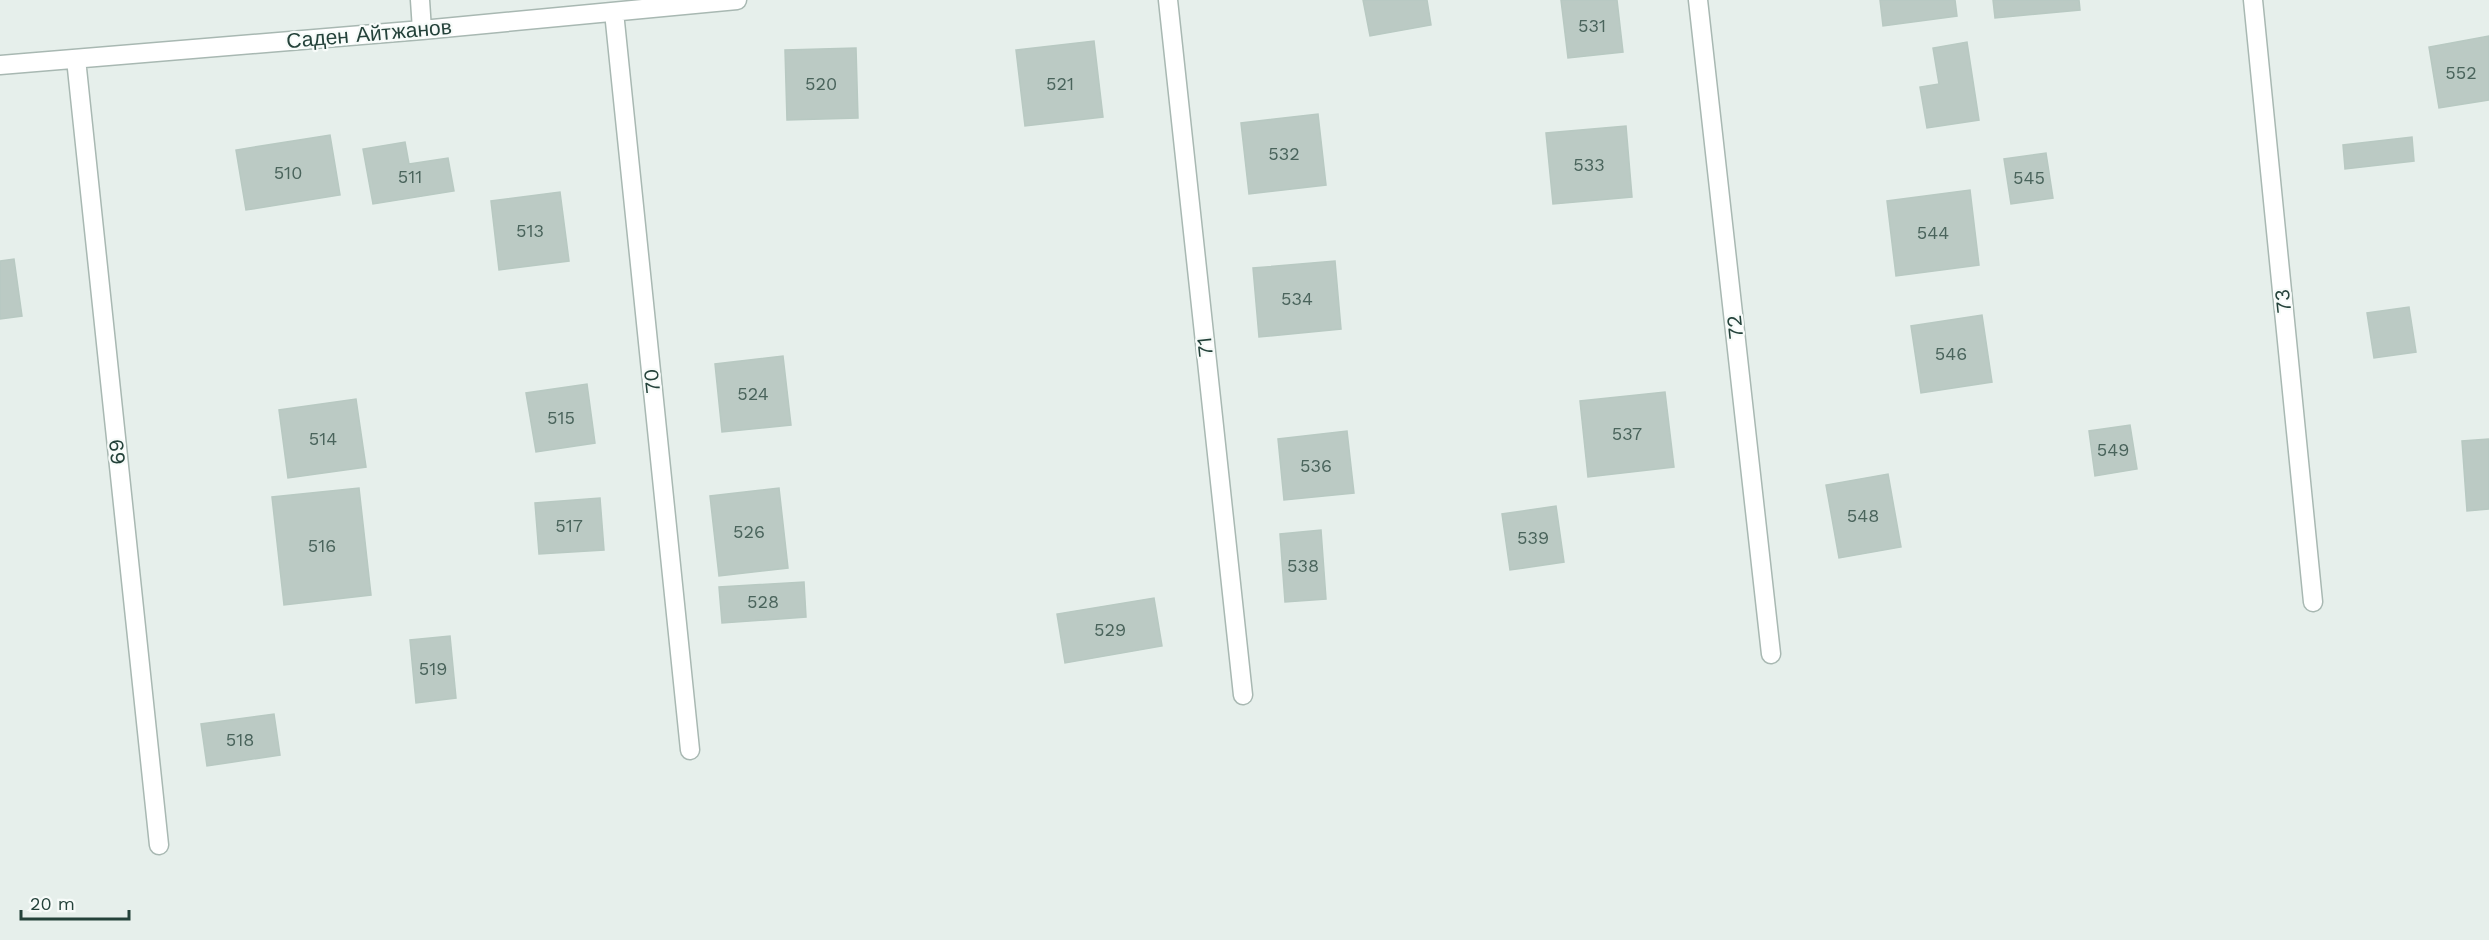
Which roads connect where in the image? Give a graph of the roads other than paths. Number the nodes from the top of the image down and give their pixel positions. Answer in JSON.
{"nodes":[{"id":1,"x":420,"y":0,"type":"edge"},
{"id":2,"x":737,"y":0,"type":"edge"},
{"id":3,"x":1168,"y":0,"type":"edge"},
{"id":4,"x":1698,"y":0,"type":"edge"},
{"id":5,"x":2253,"y":0,"type":"edge"},
{"id":6,"x":614,"y":12,"type":"junction"},
{"id":7,"x":422,"y":30,"type":"junction"},
{"id":8,"x":76,"y":58,"type":"junction"},
{"id":9,"x":0,"y":64,"type":"edge"},
{"id":10,"x":2313,"y":602,"type":"dead end"},
{"id":11,"x":1772,"y":654,"type":"dead end"},
{"id":12,"x":1243,"y":695,"type":"dead end"},
{"id":13,"x":690,"y":750,"type":"dead end"},
{"id":14,"x":159,"y":845,"type":"dead end"}],
"edges":[{"from":1,"to":7,"type":"street"},
{"from":2,"to":6,"type":"street","name":"Саден Айтжанов"},
{"from":3,"to":12,"type":"street","name":"71"},
{"from":4,"to":11,"type":"street","name":"72"},
{"from":5,"to":10,"type":"street","name":"73"},
{"from":6,"to":7,"type":"street","name":"Саден Айтжанов"},
{"from":6,"to":13,"type":"street","name":"70"},
{"from":7,"to":8,"type":"street","name":"Саден Айтжанов"},
{"from":8,"to":9,"type":"street","name":"Саден Айтжанов"},
{"from":8,"to":14,"type":"street","name":"69"}]}
